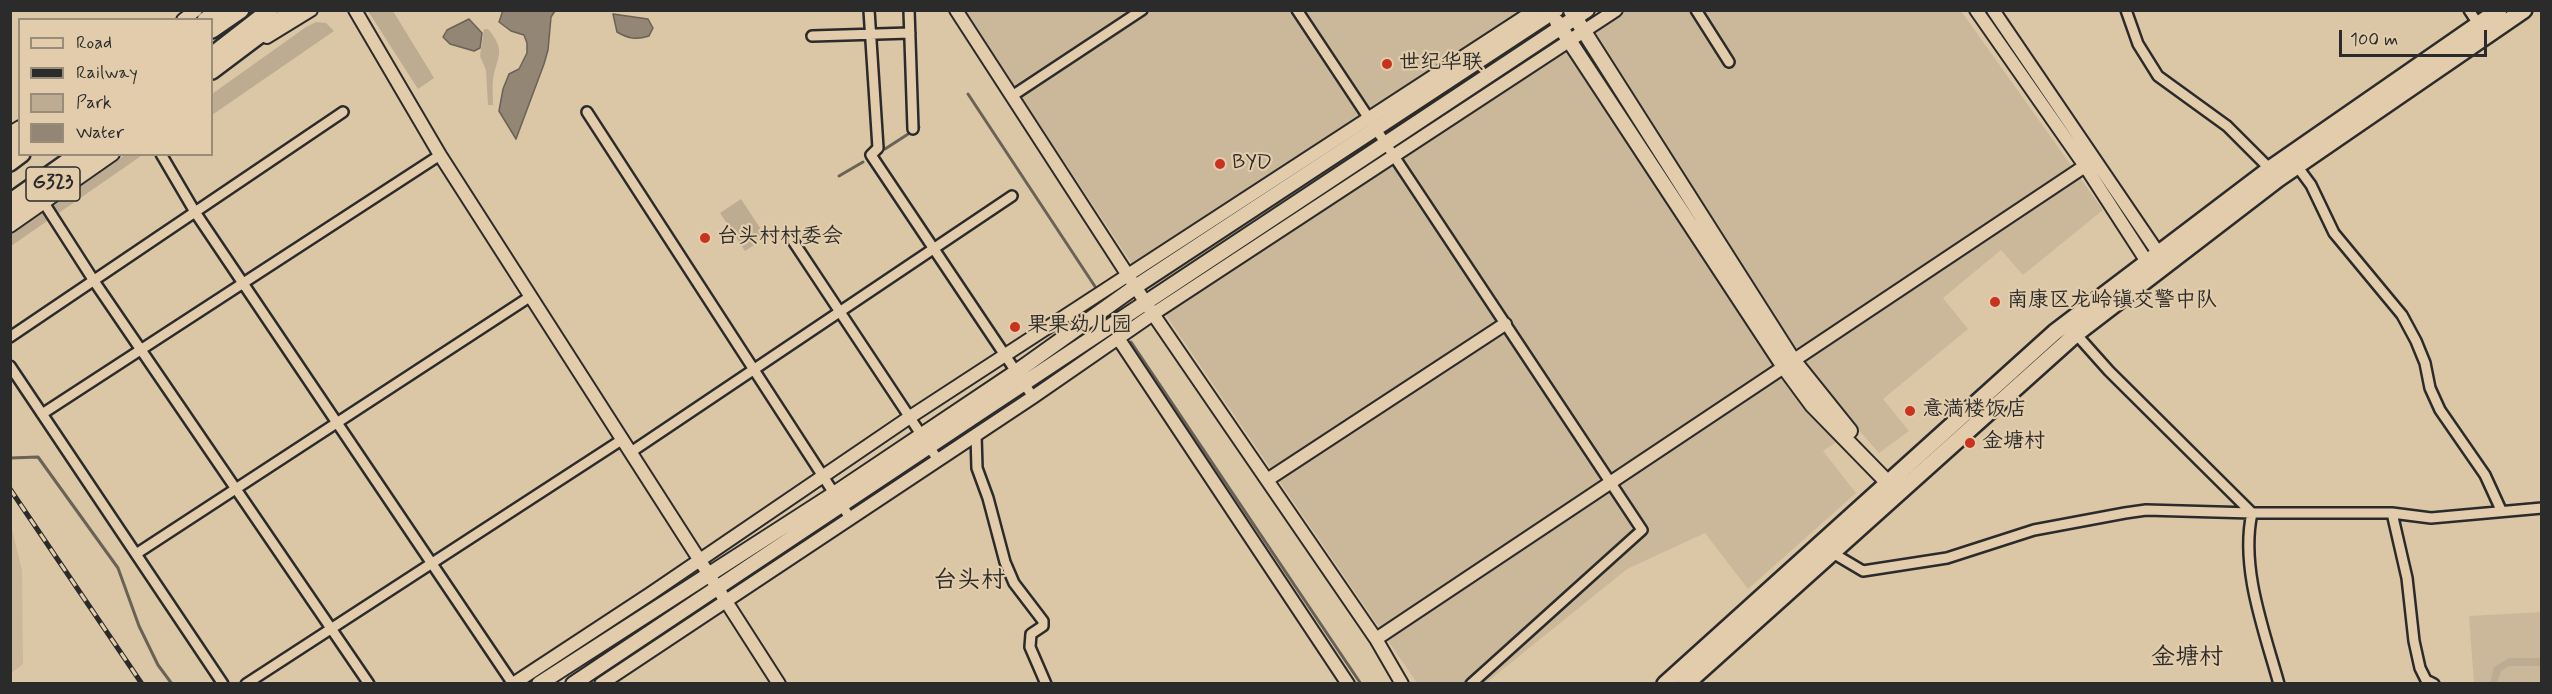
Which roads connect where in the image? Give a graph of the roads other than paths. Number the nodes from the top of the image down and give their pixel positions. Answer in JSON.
{"nodes":[{"id":1,"x":241,"y":10,"type":"edge"},
{"id":2,"x":270,"y":10,"type":"edge"},
{"id":3,"x":293,"y":10,"type":"edge"},
{"id":4,"x":311,"y":10,"type":"edge"},
{"id":5,"x":356,"y":10,"type":"edge"},
{"id":6,"x":869,"y":10,"type":"edge"},
{"id":7,"x":909,"y":10,"type":"edge"},
{"id":8,"x":956,"y":10,"type":"edge"},
{"id":9,"x":1142,"y":10,"type":"edge"},
{"id":10,"x":1297,"y":10,"type":"edge"},
{"id":11,"x":1535,"y":10,"type":"edge"},
{"id":12,"x":1616,"y":10,"type":"edge"},
{"id":13,"x":1696,"y":10,"type":"edge"},
{"id":14,"x":1977,"y":10,"type":"edge"},
{"id":15,"x":1993,"y":10,"type":"edge"},
{"id":16,"x":2126,"y":10,"type":"edge"},
{"id":17,"x":2469,"y":10,"type":"edge"},
{"id":18,"x":2499,"y":10,"type":"edge"},
{"id":19,"x":2524,"y":10,"type":"edge"},
{"id":20,"x":1552,"y":12,"type":"edge"},
{"id":21,"x":1578,"y":13,"type":"edge"},
{"id":22,"x":1561,"y":28,"type":"junction"},
{"id":23,"x":213,"y":29,"type":"edge"},
{"id":24,"x":2482,"y":31,"type":"junction"},
{"id":25,"x":1584,"y":32,"type":"junction"},
{"id":26,"x":910,"y":33,"type":"junction"},
{"id":27,"x":870,"y":34,"type":"junction"},
{"id":28,"x":812,"y":36,"type":"dead end"},
{"id":29,"x":1569,"y":42,"type":"junction"},
{"id":30,"x":213,"y":54,"type":"edge"},
{"id":31,"x":1729,"y":62,"type":"dead end"},
{"id":32,"x":213,"y":70,"type":"edge"},
{"id":33,"x":213,"y":79,"type":"edge"},
{"id":34,"x":1012,"y":96,"type":"junction"},
{"id":35,"x":343,"y":112,"type":"dead end"},
{"id":36,"x":586,"y":112,"type":"dead end"},
{"id":37,"x":1373,"y":125,"type":"junction"},
{"id":38,"x":914,"y":129,"type":"dead end"},
{"id":39,"x":1390,"y":150,"type":"junction"},
{"id":40,"x":440,"y":155,"type":"junction"},
{"id":41,"x":75,"y":156,"type":"edge"},
{"id":42,"x":86,"y":156,"type":"edge"},
{"id":43,"x":93,"y":156,"type":"edge"},
{"id":44,"x":110,"y":156,"type":"edge"},
{"id":45,"x":162,"y":156,"type":"edge"},
{"id":46,"x":2293,"y":161,"type":"junction"},
{"id":47,"x":2085,"y":166,"type":"junction"},
{"id":48,"x":2275,"y":173,"type":"junction"},
{"id":49,"x":30,"y":188,"type":"junction"},
{"id":50,"x":1012,"y":196,"type":"dead end"},
{"id":51,"x":10,"y":202,"type":"edge"},
{"id":52,"x":44,"y":203,"type":"junction"},
{"id":53,"x":195,"y":212,"type":"junction"},
{"id":54,"x":10,"y":214,"type":"edge"},
{"id":55,"x":10,"y":226,"type":"edge"},
{"id":56,"x":793,"y":241,"type":"dead end"},
{"id":57,"x":934,"y":249,"type":"junction"},
{"id":58,"x":2156,"y":263,"type":"junction"},
{"id":59,"x":94,"y":281,"type":"junction"},
{"id":60,"x":1132,"y":281,"type":"junction"},
{"id":61,"x":243,"y":283,"type":"junction"},
{"id":62,"x":531,"y":296,"type":"junction"},
{"id":63,"x":1144,"y":302,"type":"junction"},
{"id":64,"x":840,"y":312,"type":"junction"},
{"id":65,"x":1153,"y":314,"type":"junction"},
{"id":66,"x":1505,"y":324,"type":"junction"},
{"id":67,"x":2076,"y":334,"type":"junction"},
{"id":68,"x":10,"y":337,"type":"edge"},
{"id":69,"x":1118,"y":338,"type":"junction"},
{"id":70,"x":141,"y":350,"type":"junction"},
{"id":71,"x":1005,"y":356,"type":"junction"},
{"id":72,"x":1789,"y":363,"type":"junction"},
{"id":73,"x":10,"y":366,"type":"edge"},
{"id":74,"x":753,"y":370,"type":"junction"},
{"id":75,"x":1016,"y":372,"type":"junction"},
{"id":76,"x":1024,"y":385,"type":"junction"},
{"id":77,"x":1033,"y":397,"type":"junction"},
{"id":78,"x":42,"y":414,"type":"junction"},
{"id":79,"x":910,"y":417,"type":"junction"},
{"id":80,"x":337,"y":422,"type":"junction"},
{"id":81,"x":921,"y":434,"type":"junction"},
{"id":82,"x":976,"y":435,"type":"junction"},
{"id":83,"x":623,"y":440,"type":"junction"},
{"id":84,"x":929,"y":447,"type":"junction"},
{"id":85,"x":631,"y":452,"type":"junction"},
{"id":86,"x":938,"y":460,"type":"junction"},
{"id":87,"x":824,"y":478,"type":"junction"},
{"id":88,"x":1267,"y":480,"type":"junction"},
{"id":89,"x":1611,"y":482,"type":"junction"},
{"id":90,"x":1894,"y":486,"type":"junction"},
{"id":91,"x":236,"y":489,"type":"junction"},
{"id":92,"x":837,"y":500,"type":"junction"},
{"id":93,"x":2541,"y":508,"type":"edge"},
{"id":94,"x":2501,"y":510,"type":"junction"},
{"id":95,"x":2252,"y":513,"type":"junction"},
{"id":96,"x":2392,"y":513,"type":"junction"},
{"id":97,"x":850,"y":518,"type":"junction"},
{"id":98,"x":1832,"y":552,"type":"junction"},
{"id":99,"x":136,"y":554,"type":"junction"},
{"id":100,"x":700,"y":560,"type":"junction"},
{"id":101,"x":432,"y":563,"type":"junction"},
{"id":102,"x":714,"y":581,"type":"junction"},
{"id":103,"x":726,"y":600,"type":"junction"},
{"id":104,"x":331,"y":628,"type":"junction"},
{"id":105,"x":1376,"y":639,"type":"junction"},
{"id":106,"x":1692,"y":681,"type":"edge"},
{"id":107,"x":513,"y":683,"type":"edge"},
{"id":108,"x":223,"y":684,"type":"edge"},
{"id":109,"x":246,"y":684,"type":"edge"},
{"id":110,"x":369,"y":684,"type":"edge"},
{"id":111,"x":539,"y":684,"type":"edge"},
{"id":112,"x":573,"y":684,"type":"edge"},
{"id":113,"x":601,"y":684,"type":"edge"},
{"id":114,"x":779,"y":684,"type":"edge"},
{"id":115,"x":1046,"y":684,"type":"edge"},
{"id":116,"x":1348,"y":684,"type":"edge"},
{"id":117,"x":1402,"y":684,"type":"edge"},
{"id":118,"x":1472,"y":684,"type":"edge"},
{"id":119,"x":1665,"y":684,"type":"edge"},
{"id":120,"x":2279,"y":684,"type":"edge"},
{"id":121,"x":2434,"y":684,"type":"edge"}],
"edges":[{"from":1,"to":23,"type":"main road"},
{"from":2,"to":30,"type":"main road"},
{"from":3,"to":32,"type":"main road"},
{"from":4,"to":33,"type":"street"},
{"from":5,"to":40,"type":"street"},
{"from":6,"to":27,"type":"street"},
{"from":7,"to":26,"type":"street"},
{"from":8,"to":34,"type":"street"},
{"from":9,"to":34,"type":"street"},
{"from":10,"to":37,"type":"street"},
{"from":11,"to":37,"type":"street"},
{"from":12,"to":25,"type":"street"},
{"from":13,"to":31,"type":"street"},
{"from":14,"to":47,"type":"street"},
{"from":15,"to":58,"type":"street"},
{"from":16,"to":48,"type":"street"},
{"from":17,"to":24,"type":"street"},
{"from":18,"to":24,"type":"main road"},
{"from":19,"to":24,"type":"main road"},
{"from":20,"to":22,"type":"main road"},
{"from":20,"to":37,"type":"main road"},
{"from":21,"to":22,"type":"main road"},
{"from":21,"to":25,"type":"main road"},
{"from":22,"to":29,"type":"main road"},
{"from":22,"to":39,"type":"main road"},
{"from":24,"to":46,"type":"main road"},
{"from":25,"to":29,"type":"street"},
{"from":25,"to":72,"type":"main road"},
{"from":26,"to":27,"type":"street"},
{"from":26,"to":38,"type":"street"},
{"from":27,"to":28,"type":"street"},
{"from":27,"to":57,"type":"street"},
{"from":29,"to":39,"type":"street"},
{"from":29,"to":72,"type":"main road"},
{"from":34,"to":60,"type":"street"},
{"from":35,"to":53,"type":"street"},
{"from":36,"to":74,"type":"street"},
{"from":37,"to":39,"type":"street"},
{"from":37,"to":60,"type":"main road"},
{"from":39,"to":63,"type":"main road"},
{"from":39,"to":65,"type":"street"},
{"from":39,"to":66,"type":"street"},
{"from":40,"to":61,"type":"street"},
{"from":40,"to":62,"type":"street"},
{"from":41,"to":49,"type":"main road"},
{"from":42,"to":49,"type":"main road"},
{"from":43,"to":54,"type":"main road","number":"G323"},
{"from":44,"to":52,"type":"street"},
{"from":45,"to":53,"type":"street"},
{"from":46,"to":48,"type":"main road"},
{"from":46,"to":94,"type":"street"},
{"from":47,"to":58,"type":"street"},
{"from":47,"to":72,"type":"street"},
{"from":48,"to":58,"type":"main road"},
{"from":49,"to":51,"type":"main road"},
{"from":50,"to":57,"type":"street"},
{"from":52,"to":55,"type":"street"},
{"from":52,"to":59,"type":"street"},
{"from":53,"to":59,"type":"street"},
{"from":53,"to":61,"type":"street"},
{"from":56,"to":64,"type":"street"},
{"from":57,"to":64,"type":"street"},
{"from":57,"to":71,"type":"street"},
{"from":58,"to":67,"type":"main road"},
{"from":58,"to":90,"type":"main road"},
{"from":59,"to":68,"type":"street"},
{"from":59,"to":70,"type":"street"},
{"from":60,"to":63,"type":"street"},
{"from":60,"to":71,"type":"street"},
{"from":60,"to":75,"type":"main road"},
{"from":61,"to":70,"type":"street"},
{"from":61,"to":80,"type":"street"},
{"from":62,"to":80,"type":"street"},
{"from":62,"to":83,"type":"street"},
{"from":63,"to":65,"type":"street"},
{"from":63,"to":76,"type":"main road"},
{"from":64,"to":74,"type":"street"},
{"from":64,"to":79,"type":"street"},
{"from":65,"to":69,"type":"street"},
{"from":65,"to":88,"type":"street"},
{"from":66,"to":88,"type":"street"},
{"from":66,"to":89,"type":"street"},
{"from":67,"to":90,"type":"main road"},
{"from":67,"to":95,"type":"street"},
{"from":69,"to":77,"type":"street"},
{"from":69,"to":116,"type":"street"},
{"from":70,"to":78,"type":"street"},
{"from":70,"to":91,"type":"street"},
{"from":71,"to":75,"type":"street"},
{"from":71,"to":79,"type":"street"},
{"from":72,"to":89,"type":"street"},
{"from":72,"to":90,"type":"main road"},
{"from":73,"to":78,"type":"street"},
{"from":74,"to":85,"type":"street"},
{"from":74,"to":87,"type":"street"},
{"from":75,"to":76,"type":"street"},
{"from":75,"to":81,"type":"main road"},
{"from":76,"to":77,"type":"street"},
{"from":76,"to":84,"type":"main road"},
{"from":77,"to":82,"type":"street"},
{"from":78,"to":99,"type":"street"},
{"from":79,"to":81,"type":"street"},
{"from":79,"to":87,"type":"street"},
{"from":80,"to":91,"type":"street"},
{"from":80,"to":101,"type":"street"},
{"from":81,"to":84,"type":"street"},
{"from":81,"to":92,"type":"main road"},
{"from":82,"to":86,"type":"street"},
{"from":82,"to":115,"type":"street"},
{"from":83,"to":85,"type":"street"},
{"from":83,"to":101,"type":"street"},
{"from":84,"to":86,"type":"street"},
{"from":84,"to":92,"type":"main road"},
{"from":85,"to":100,"type":"street"},
{"from":86,"to":97,"type":"street"},
{"from":87,"to":92,"type":"street"},
{"from":87,"to":100,"type":"street"},
{"from":88,"to":105,"type":"street"},
{"from":89,"to":105,"type":"street"},
{"from":89,"to":118,"type":"street"},
{"from":90,"to":98,"type":"main road"},
{"from":90,"to":119,"type":"main road"},
{"from":91,"to":99,"type":"street"},
{"from":91,"to":104,"type":"street"},
{"from":92,"to":97,"type":"street"},
{"from":92,"to":102,"type":"main road"},
{"from":93,"to":94,"type":"street"},
{"from":94,"to":96,"type":"street"},
{"from":95,"to":96,"type":"street"},
{"from":95,"to":98,"type":"street"},
{"from":95,"to":120,"type":"street"},
{"from":96,"to":121,"type":"street"},
{"from":97,"to":103,"type":"street"},
{"from":98,"to":106,"type":"main road"},
{"from":99,"to":108,"type":"street"},
{"from":100,"to":102,"type":"street"},
{"from":100,"to":107,"type":"street"},
{"from":101,"to":104,"type":"street"},
{"from":101,"to":107,"type":"street"},
{"from":102,"to":103,"type":"street"},
{"from":102,"to":111,"type":"main road"},
{"from":102,"to":112,"type":"main road"},
{"from":103,"to":113,"type":"street"},
{"from":103,"to":114,"type":"street"},
{"from":104,"to":109,"type":"street"},
{"from":104,"to":110,"type":"street"},
{"from":105,"to":117,"type":"street"}]}
